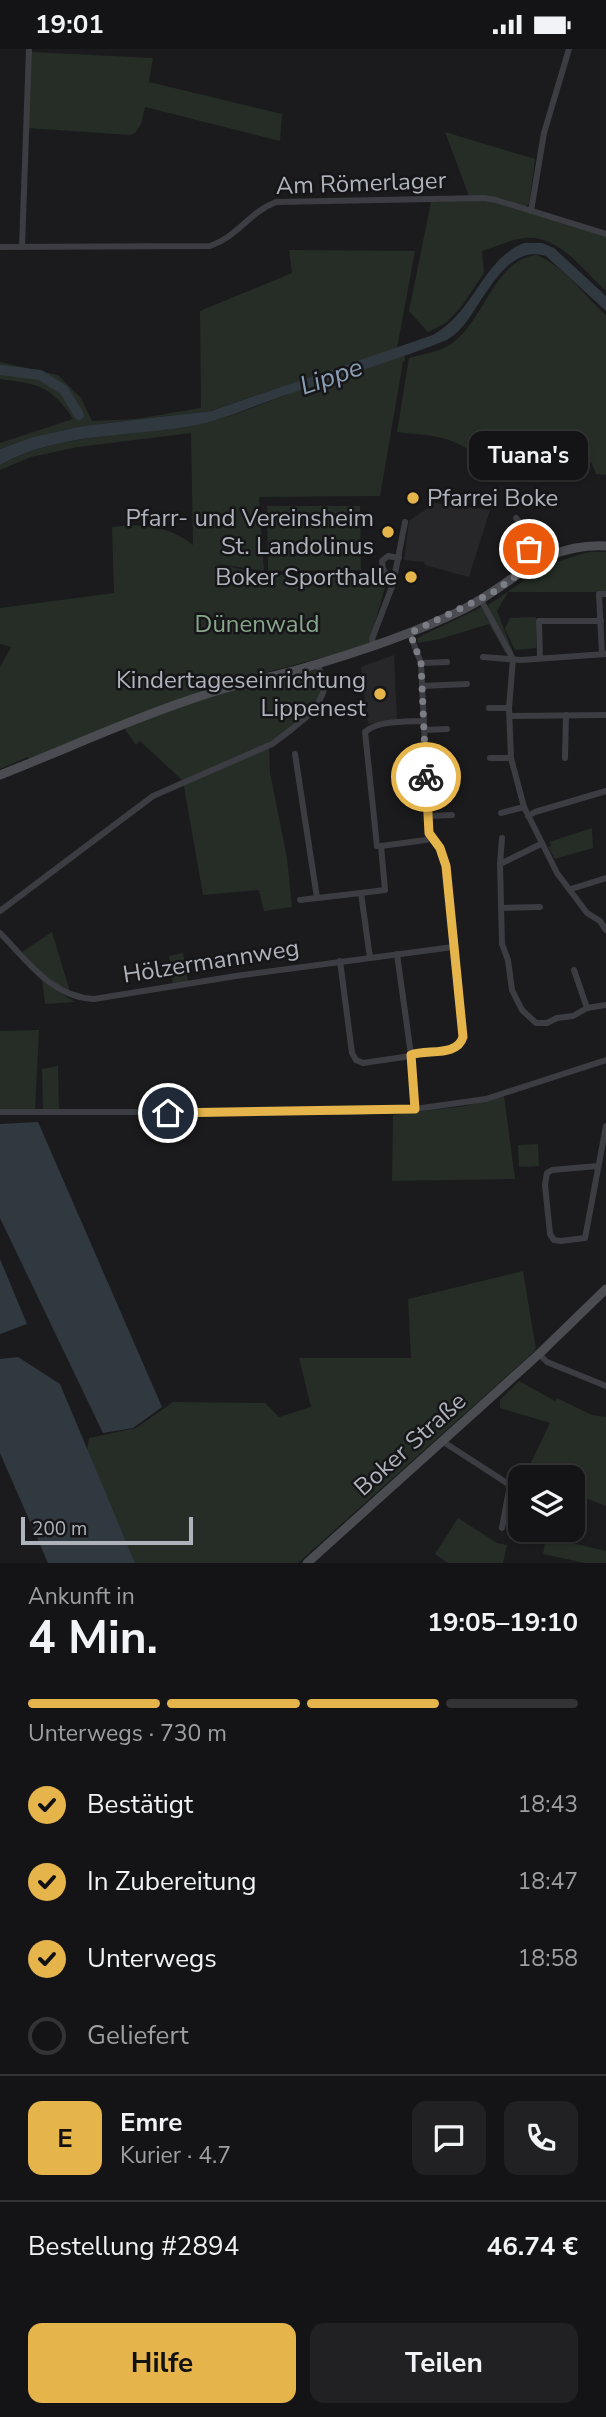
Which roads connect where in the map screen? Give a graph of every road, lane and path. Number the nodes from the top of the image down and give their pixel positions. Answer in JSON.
{"nodes":[{"id":1,"x":29,"y":49,"type":"edge"},
{"id":2,"x":569,"y":49,"type":"edge"},
{"id":3,"x":531,"y":211,"type":"junction"},
{"id":4,"x":606,"y":234,"type":"edge"},
{"id":5,"x":0,"y":247,"type":"edge"},
{"id":6,"x":22,"y":247,"type":"junction"},
{"id":7,"x":516,"y":518,"type":"dead end"},
{"id":8,"x":405,"y":522,"type":"dead end"},
{"id":9,"x":606,"y":546,"type":"edge"},
{"id":10,"x":399,"y":558,"type":"junction"},
{"id":11,"x":527,"y":568,"type":"junction"},
{"id":12,"x":393,"y":584,"type":"junction"},
{"id":13,"x":606,"y":594,"type":"edge"},
{"id":14,"x":481,"y":600,"type":"junction"},
{"id":15,"x":601,"y":621,"type":"junction"},
{"id":16,"x":410,"y":633,"type":"junction"},
{"id":17,"x":374,"y":646,"type":"junction"},
{"id":18,"x":604,"y":654,"type":"edge"},
{"id":19,"x":483,"y":657,"type":"dead end"},
{"id":20,"x":513,"y":659,"type":"junction"},
{"id":21,"x":540,"y":659,"type":"junction"},
{"id":22,"x":447,"y":662,"type":"dead end"},
{"id":23,"x":318,"y":663,"type":"junction"},
{"id":24,"x":421,"y":663,"type":"junction"},
{"id":25,"x":467,"y":684,"type":"dead end"},
{"id":26,"x":422,"y":685,"type":"junction"},
{"id":27,"x":489,"y":708,"type":"dead end"},
{"id":28,"x":510,"y":712,"type":"junction"},
{"id":29,"x":566,"y":715,"type":"junction"},
{"id":30,"x":606,"y":715,"type":"edge"},
{"id":31,"x":424,"y":721,"type":"junction"},
{"id":32,"x":447,"y":729,"type":"dead end"},
{"id":33,"x":424,"y":730,"type":"junction"},
{"id":34,"x":295,"y":754,"type":"dead end"},
{"id":35,"x":489,"y":758,"type":"dead end"},
{"id":36,"x":511,"y":758,"type":"junction"},
{"id":37,"x":565,"y":758,"type":"dead end"},
{"id":38,"x":450,"y":772,"type":"dead end"},
{"id":39,"x":426,"y":773,"type":"junction"},
{"id":40,"x":0,"y":775,"type":"edge"},
{"id":41,"x":606,"y":791,"type":"edge"},
{"id":42,"x":524,"y":807,"type":"junction"},
{"id":43,"x":501,"y":813,"type":"dead end"},
{"id":44,"x":452,"y":815,"type":"dead end"},
{"id":45,"x":428,"y":816,"type":"junction"},
{"id":46,"x":528,"y":816,"type":"junction"},
{"id":47,"x":430,"y":837,"type":"junction"},
{"id":48,"x":502,"y":838,"type":"dead end"},
{"id":49,"x":541,"y":844,"type":"junction"},
{"id":50,"x":376,"y":847,"type":"junction"},
{"id":51,"x":500,"y":864,"type":"junction"},
{"id":52,"x":606,"y":879,"type":"edge"},
{"id":53,"x":571,"y":889,"type":"junction"},
{"id":54,"x":361,"y":894,"type":"junction"},
{"id":55,"x":317,"y":898,"type":"junction"},
{"id":56,"x":300,"y":900,"type":"dead end"},
{"id":57,"x":540,"y":907,"type":"dead end"},
{"id":58,"x":502,"y":908,"type":"junction"},
{"id":59,"x":0,"y":911,"type":"edge"},
{"id":60,"x":606,"y":930,"type":"edge"},
{"id":61,"x":0,"y":933,"type":"edge"},
{"id":62,"x":453,"y":947,"type":"junction"},
{"id":63,"x":397,"y":954,"type":"junction"},
{"id":64,"x":370,"y":958,"type":"junction"},
{"id":65,"x":340,"y":961,"type":"junction"},
{"id":66,"x":574,"y":970,"type":"dead end"},
{"id":67,"x":606,"y":1005,"type":"edge"},
{"id":68,"x":587,"y":1008,"type":"junction"},
{"id":69,"x":411,"y":1055,"type":"junction"},
{"id":70,"x":606,"y":1060,"type":"edge"},
{"id":71,"x":415,"y":1109,"type":"junction"},
{"id":72,"x":0,"y":1112,"type":"edge"},
{"id":73,"x":606,"y":1126,"type":"edge"},
{"id":74,"x":598,"y":1166,"type":"junction"},
{"id":75,"x":606,"y":1289,"type":"edge"},
{"id":76,"x":539,"y":1354,"type":"junction"},
{"id":77,"x":606,"y":1386,"type":"edge"},
{"id":78,"x":442,"y":1441,"type":"junction"},
{"id":79,"x":502,"y":1528,"type":"dead end"},
{"id":80,"x":307,"y":1563,"type":"edge"}],
"edges":[{"from":1,"to":6,"type":"street"},
{"from":2,"to":3,"type":"street"},
{"from":3,"to":4,"type":"street","name":"Am Römerlager"},
{"from":3,"to":6,"type":"street","name":"Am Römerlager"},
{"from":5,"to":6,"type":"street","name":"Am Römerlager"},
{"from":7,"to":11,"type":"street"},
{"from":8,"to":10,"type":"street"},
{"from":9,"to":11,"type":"main road"},
{"from":10,"to":12,"type":"street"},
{"from":10,"to":12,"type":"street"},
{"from":11,"to":14,"type":"main road"},
{"from":12,"to":17,"type":"street"},
{"from":13,"to":15,"type":"street"},
{"from":14,"to":16,"type":"main road"},
{"from":14,"to":20,"type":"street"},
{"from":15,"to":18,"type":"street"},
{"from":15,"to":21,"type":"street"},
{"from":16,"to":17,"type":"main road"},
{"from":16,"to":24,"type":"street"},
{"from":17,"to":23,"type":"main road"},
{"from":18,"to":21,"type":"street"},
{"from":19,"to":20,"type":"street"},
{"from":20,"to":21,"type":"street"},
{"from":20,"to":28,"type":"street"},
{"from":22,"to":24,"type":"street"},
{"from":23,"to":40,"type":"main road"},
{"from":23,"to":59,"type":"street"},
{"from":24,"to":26,"type":"street"},
{"from":25,"to":26,"type":"street"},
{"from":26,"to":31,"type":"street"},
{"from":27,"to":28,"type":"street"},
{"from":28,"to":29,"type":"street"},
{"from":28,"to":36,"type":"street"},
{"from":29,"to":30,"type":"street"},
{"from":29,"to":37,"type":"street"},
{"from":31,"to":33,"type":"street"},
{"from":31,"to":50,"type":"street"},
{"from":32,"to":33,"type":"street"},
{"from":33,"to":39,"type":"street"},
{"from":34,"to":55,"type":"street"},
{"from":35,"to":36,"type":"street"},
{"from":36,"to":42,"type":"street"},
{"from":38,"to":39,"type":"street"},
{"from":39,"to":45,"type":"street"},
{"from":41,"to":46,"type":"street"},
{"from":42,"to":43,"type":"street"},
{"from":42,"to":46,"type":"street"},
{"from":44,"to":45,"type":"street"},
{"from":45,"to":47,"type":"street"},
{"from":46,"to":49,"type":"street"},
{"from":47,"to":50,"type":"street"},
{"from":47,"to":62,"type":"street"},
{"from":48,"to":51,"type":"street"},
{"from":49,"to":51,"type":"street"},
{"from":49,"to":53,"type":"street"},
{"from":50,"to":54,"type":"street"},
{"from":51,"to":58,"type":"street"},
{"from":52,"to":53,"type":"street"},
{"from":53,"to":60,"type":"street"},
{"from":54,"to":55,"type":"street"},
{"from":54,"to":64,"type":"street"},
{"from":55,"to":56,"type":"street"},
{"from":57,"to":58,"type":"street"},
{"from":58,"to":68,"type":"street"},
{"from":61,"to":65,"type":"street","name":"Hölzermannweg"},
{"from":62,"to":63,"type":"street","name":"Hölzermannweg"},
{"from":62,"to":69,"type":"street"},
{"from":63,"to":64,"type":"street","name":"Hölzermannweg"},
{"from":63,"to":69,"type":"street"},
{"from":64,"to":65,"type":"street","name":"Hölzermannweg"},
{"from":65,"to":69,"type":"street"},
{"from":66,"to":68,"type":"street"},
{"from":67,"to":68,"type":"street"},
{"from":69,"to":71,"type":"street"},
{"from":70,"to":71,"type":"street"},
{"from":71,"to":72,"type":"street"},
{"from":73,"to":74,"type":"street"},
{"from":74,"to":74,"type":"street"},
{"from":75,"to":76,"type":"main road","name":"Boker Straße"},
{"from":76,"to":77,"type":"street"},
{"from":76,"to":78,"type":"main road","name":"Boker Straße"},
{"from":78,"to":79,"type":"street"},
{"from":78,"to":80,"type":"main road","name":"Boker Straße"}]}
